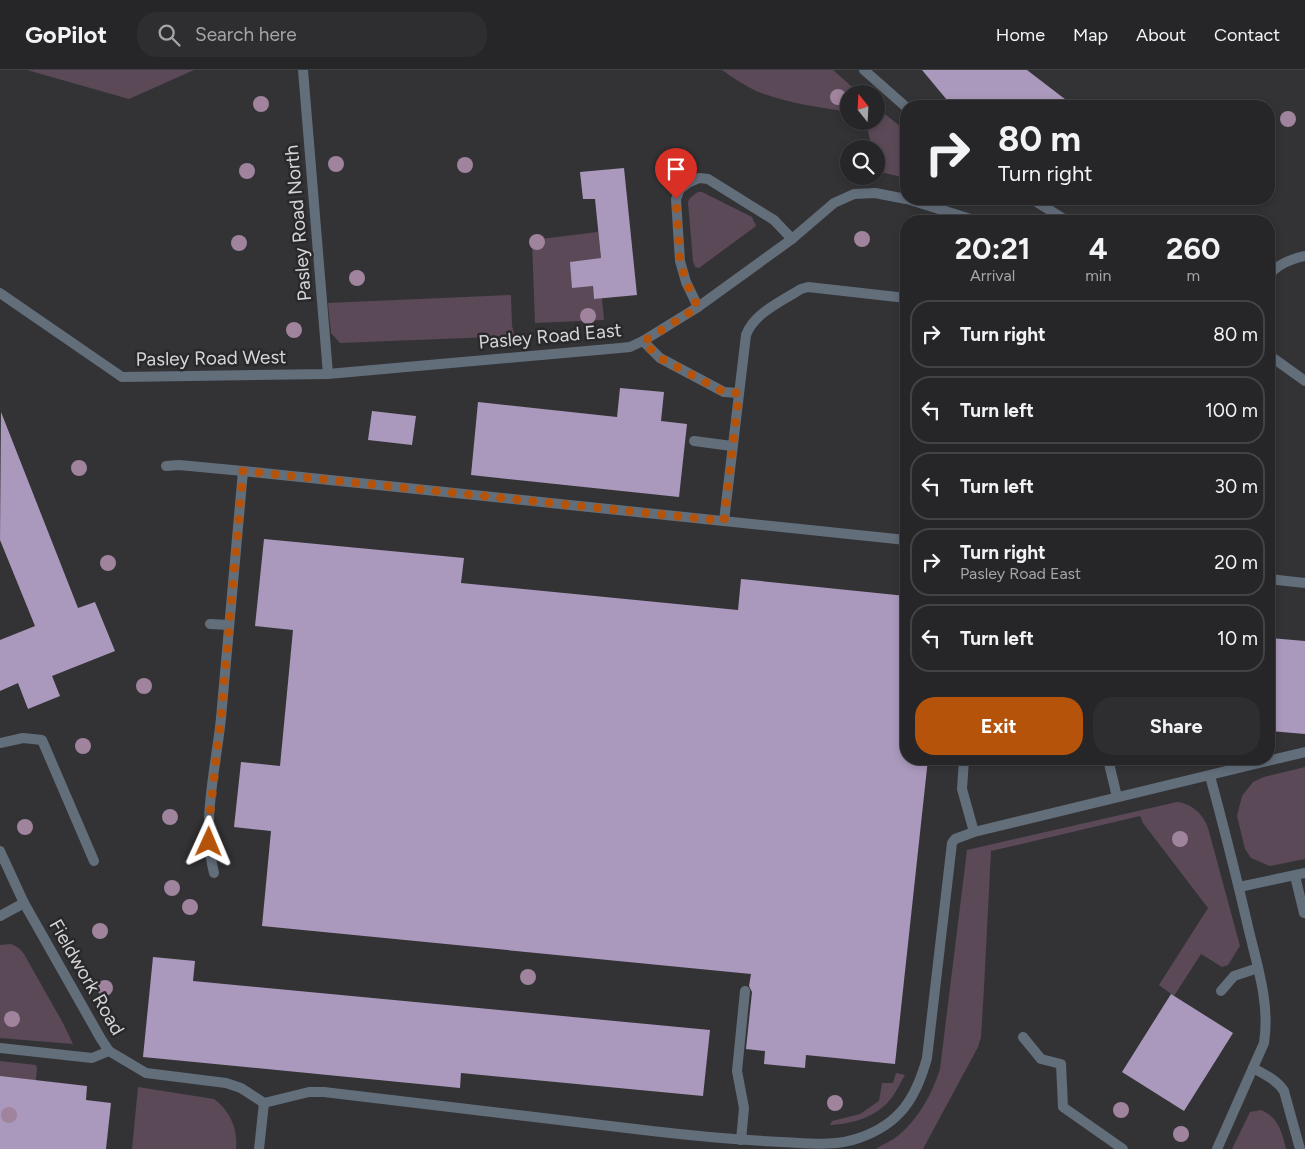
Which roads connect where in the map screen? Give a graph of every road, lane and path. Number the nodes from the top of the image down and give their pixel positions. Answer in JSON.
{"nodes":[{"id":1,"x":303,"y":70,"type":"edge"},
{"id":2,"x":864,"y":70,"type":"edge"},
{"id":3,"x":900,"y":102,"type":"edge"},
{"id":4,"x":900,"y":197,"type":"edge"},
{"id":5,"x":929,"y":205,"type":"edge"},
{"id":6,"x":1042,"y":205,"type":"edge"},
{"id":7,"x":959,"y":215,"type":"edge"},
{"id":8,"x":1057,"y":215,"type":"edge"},
{"id":9,"x":792,"y":239,"type":"junction"},
{"id":10,"x":1305,"y":256,"type":"edge"},
{"id":11,"x":1275,"y":268,"type":"edge"},
{"id":12,"x":0,"y":293,"type":"edge"},
{"id":13,"x":900,"y":297,"type":"edge"},
{"id":14,"x":698,"y":307,"type":"junction"},
{"id":15,"x":643,"y":342,"type":"junction"},
{"id":16,"x":1275,"y":359,"type":"edge"},
{"id":17,"x":328,"y":374,"type":"junction"},
{"id":18,"x":1305,"y":381,"type":"edge"},
{"id":19,"x":739,"y":393,"type":"junction"},
{"id":20,"x":694,"y":441,"type":"dead end"},
{"id":21,"x":732,"y":446,"type":"junction"},
{"id":22,"x":166,"y":466,"type":"dead end"},
{"id":23,"x":243,"y":471,"type":"junction"},
{"id":24,"x":724,"y":521,"type":"junction"},
{"id":25,"x":900,"y":539,"type":"edge"},
{"id":26,"x":1275,"y":580,"type":"edge"},
{"id":27,"x":1305,"y":583,"type":"edge"},
{"id":28,"x":210,"y":624,"type":"dead end"},
{"id":29,"x":229,"y":625,"type":"junction"},
{"id":30,"x":0,"y":742,"type":"edge"},
{"id":31,"x":1305,"y":752,"type":"edge"},
{"id":32,"x":1275,"y":760,"type":"edge"},
{"id":33,"x":964,"y":765,"type":"edge"},
{"id":34,"x":1109,"y":765,"type":"edge"},
{"id":35,"x":1254,"y":765,"type":"edge"},
{"id":36,"x":1210,"y":776,"type":"junction"},
{"id":37,"x":1117,"y":798,"type":"junction"},
{"id":38,"x":974,"y":832,"type":"junction"},
{"id":39,"x":0,"y":851,"type":"edge"},
{"id":40,"x":94,"y":861,"type":"dead end"},
{"id":41,"x":214,"y":873,"type":"dead end"},
{"id":42,"x":1300,"y":874,"type":"edge"},
{"id":43,"x":1239,"y":887,"type":"junction"},
{"id":44,"x":24,"y":903,"type":"junction"},
{"id":45,"x":1304,"y":913,"type":"edge"},
{"id":46,"x":0,"y":916,"type":"edge"},
{"id":47,"x":1258,"y":968,"type":"junction"},
{"id":48,"x":745,"y":991,"type":"dead end"},
{"id":49,"x":1221,"y":991,"type":"dead end"},
{"id":50,"x":1023,"y":1037,"type":"dead end"},
{"id":51,"x":0,"y":1048,"type":"edge"},
{"id":52,"x":109,"y":1051,"type":"junction"},
{"id":53,"x":1253,"y":1068,"type":"junction"},
{"id":54,"x":264,"y":1103,"type":"junction"},
{"id":55,"x":741,"y":1140,"type":"junction"},
{"id":56,"x":259,"y":1149,"type":"edge"},
{"id":57,"x":1123,"y":1149,"type":"edge"},
{"id":58,"x":1218,"y":1149,"type":"edge"},
{"id":59,"x":1300,"y":1149,"type":"edge"}],
"edges":[{"from":1,"to":17,"type":"lane","name":"Pasley Road North"},
{"from":2,"to":3,"type":"lane"},
{"from":4,"to":9,"type":"lane","name":"Pasley Road East"},
{"from":5,"to":7,"type":"lane","name":"Pasley Road East"},
{"from":6,"to":8,"type":"lane"},
{"from":9,"to":14,"type":"lane","name":"Pasley Road East"},
{"from":9,"to":14,"type":"lane"},
{"from":10,"to":11,"type":"lane"},
{"from":12,"to":17,"type":"lane","name":"Pasley Road West"},
{"from":13,"to":19,"type":"lane"},
{"from":14,"to":15,"type":"lane","name":"Pasley Road East"},
{"from":15,"to":17,"type":"lane","name":"Pasley Road East"},
{"from":15,"to":19,"type":"lane"},
{"from":16,"to":18,"type":"lane"},
{"from":19,"to":21,"type":"lane"},
{"from":20,"to":21,"type":"lane"},
{"from":21,"to":24,"type":"lane"},
{"from":22,"to":23,"type":"lane"},
{"from":23,"to":24,"type":"lane"},
{"from":23,"to":29,"type":"lane"},
{"from":24,"to":25,"type":"lane"},
{"from":26,"to":27,"type":"lane"},
{"from":28,"to":29,"type":"lane"},
{"from":29,"to":41,"type":"lane"},
{"from":30,"to":40,"type":"lane"},
{"from":31,"to":32,"type":"lane"},
{"from":33,"to":38,"type":"lane"},
{"from":34,"to":37,"type":"lane"},
{"from":35,"to":36,"type":"lane"},
{"from":36,"to":37,"type":"lane"},
{"from":36,"to":43,"type":"lane"},
{"from":37,"to":38,"type":"lane"},
{"from":38,"to":55,"type":"lane"},
{"from":39,"to":44,"type":"lane","name":"Fieldwork Road"},
{"from":42,"to":43,"type":"lane"},
{"from":42,"to":45,"type":"lane"},
{"from":43,"to":47,"type":"lane"},
{"from":44,"to":46,"type":"lane"},
{"from":44,"to":52,"type":"lane","name":"Fieldwork Road"},
{"from":47,"to":49,"type":"lane"},
{"from":47,"to":53,"type":"lane"},
{"from":48,"to":55,"type":"lane"},
{"from":50,"to":57,"type":"lane"},
{"from":51,"to":52,"type":"lane"},
{"from":52,"to":54,"type":"lane","name":"Fieldwork Road"},
{"from":53,"to":58,"type":"lane"},
{"from":53,"to":59,"type":"lane"},
{"from":54,"to":55,"type":"lane"},
{"from":54,"to":56,"type":"lane"}]}
